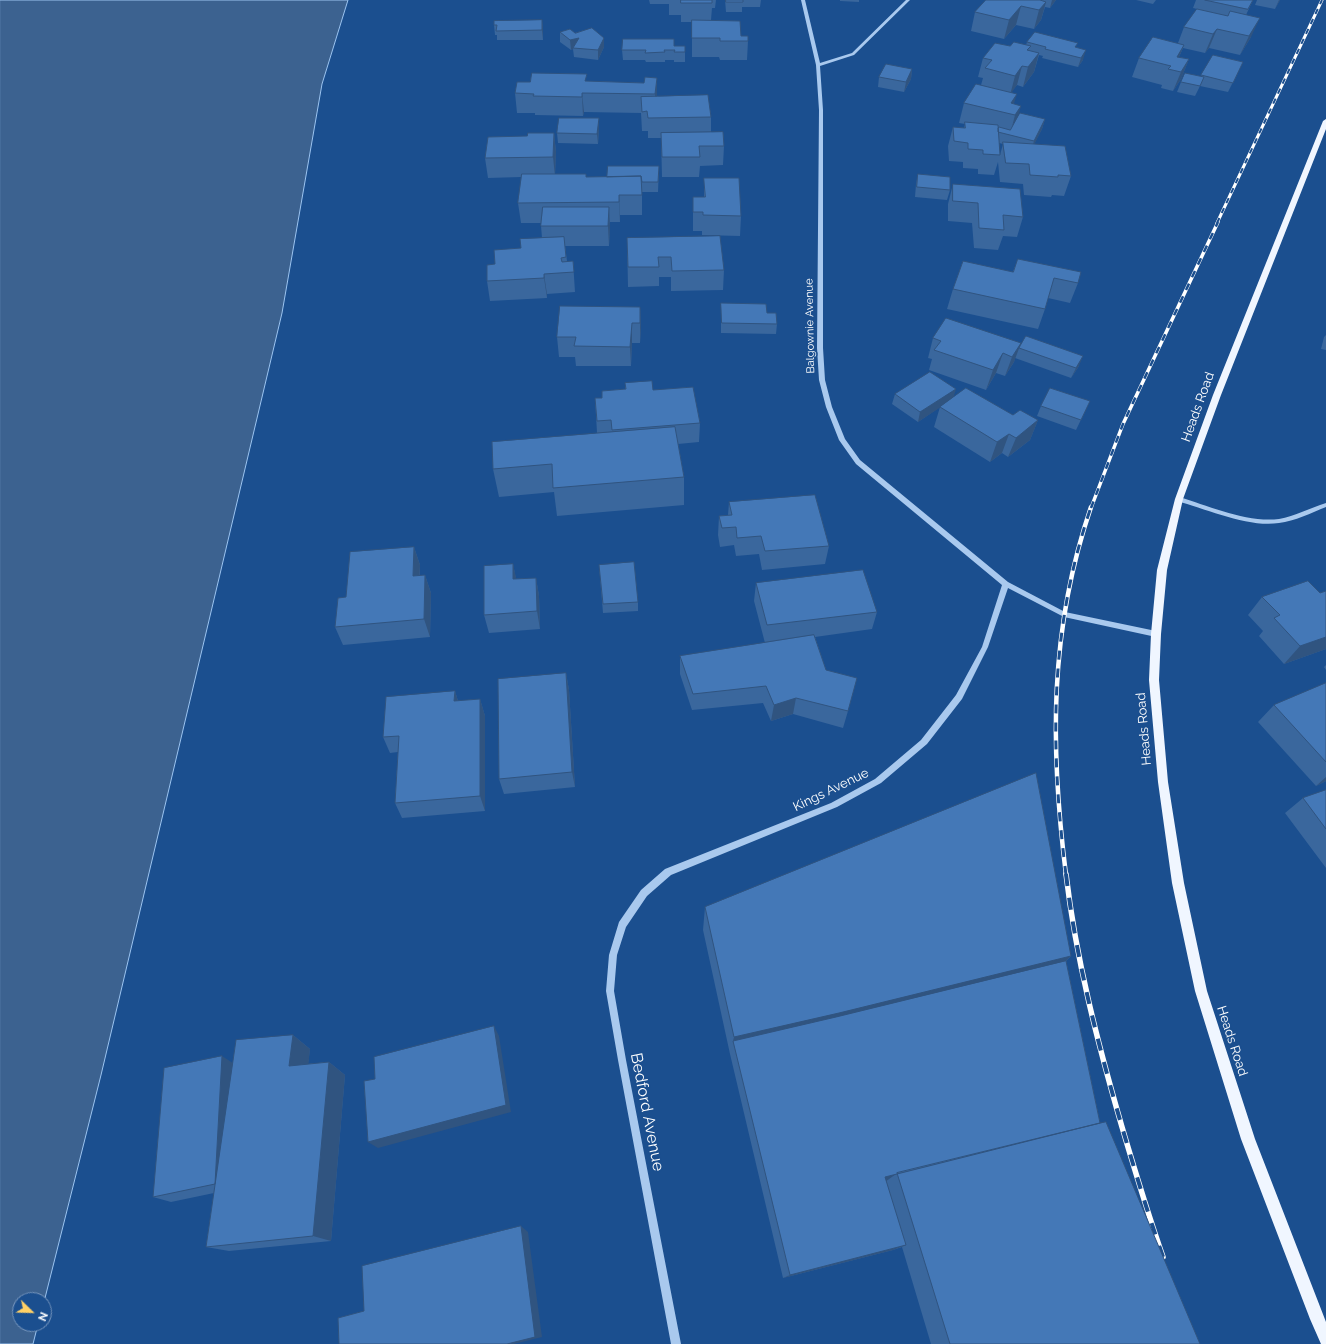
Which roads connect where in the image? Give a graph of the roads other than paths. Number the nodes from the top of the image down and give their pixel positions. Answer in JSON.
{"nodes":[{"id":1,"x":803,"y":0,"type":"edge"},
{"id":2,"x":908,"y":0,"type":"edge"},
{"id":3,"x":818,"y":65,"type":"junction"},
{"id":4,"x":1326,"y":121,"type":"edge"},
{"id":5,"x":1179,"y":499,"type":"junction"},
{"id":6,"x":1326,"y":505,"type":"edge"},
{"id":7,"x":1006,"y":584,"type":"junction"},
{"id":8,"x":1156,"y":634,"type":"junction"},
{"id":9,"x":644,"y":893,"type":"joint"},
{"id":10,"x":1326,"y":1339,"type":"edge"},
{"id":11,"x":676,"y":1344,"type":"edge"}],
"edges":[{"from":1,"to":3,"type":"street","name":"Balgownie Avenue"},
{"from":2,"to":3,"type":"street"},
{"from":3,"to":7,"type":"street","name":"Balgownie Avenue"},
{"from":4,"to":5,"type":"main road","name":"Heads Road"},
{"from":5,"to":6,"type":"street"},
{"from":5,"to":8,"type":"main road","name":"Heads Road"},
{"from":7,"to":8,"type":"street","name":"Balgownie Avenue"},
{"from":7,"to":9,"type":"street","name":"Kings Avenue"},
{"from":8,"to":10,"type":"main road","name":"Heads Road"},
{"from":9,"to":11,"type":"street","name":"Bedford Avenue"}]}
